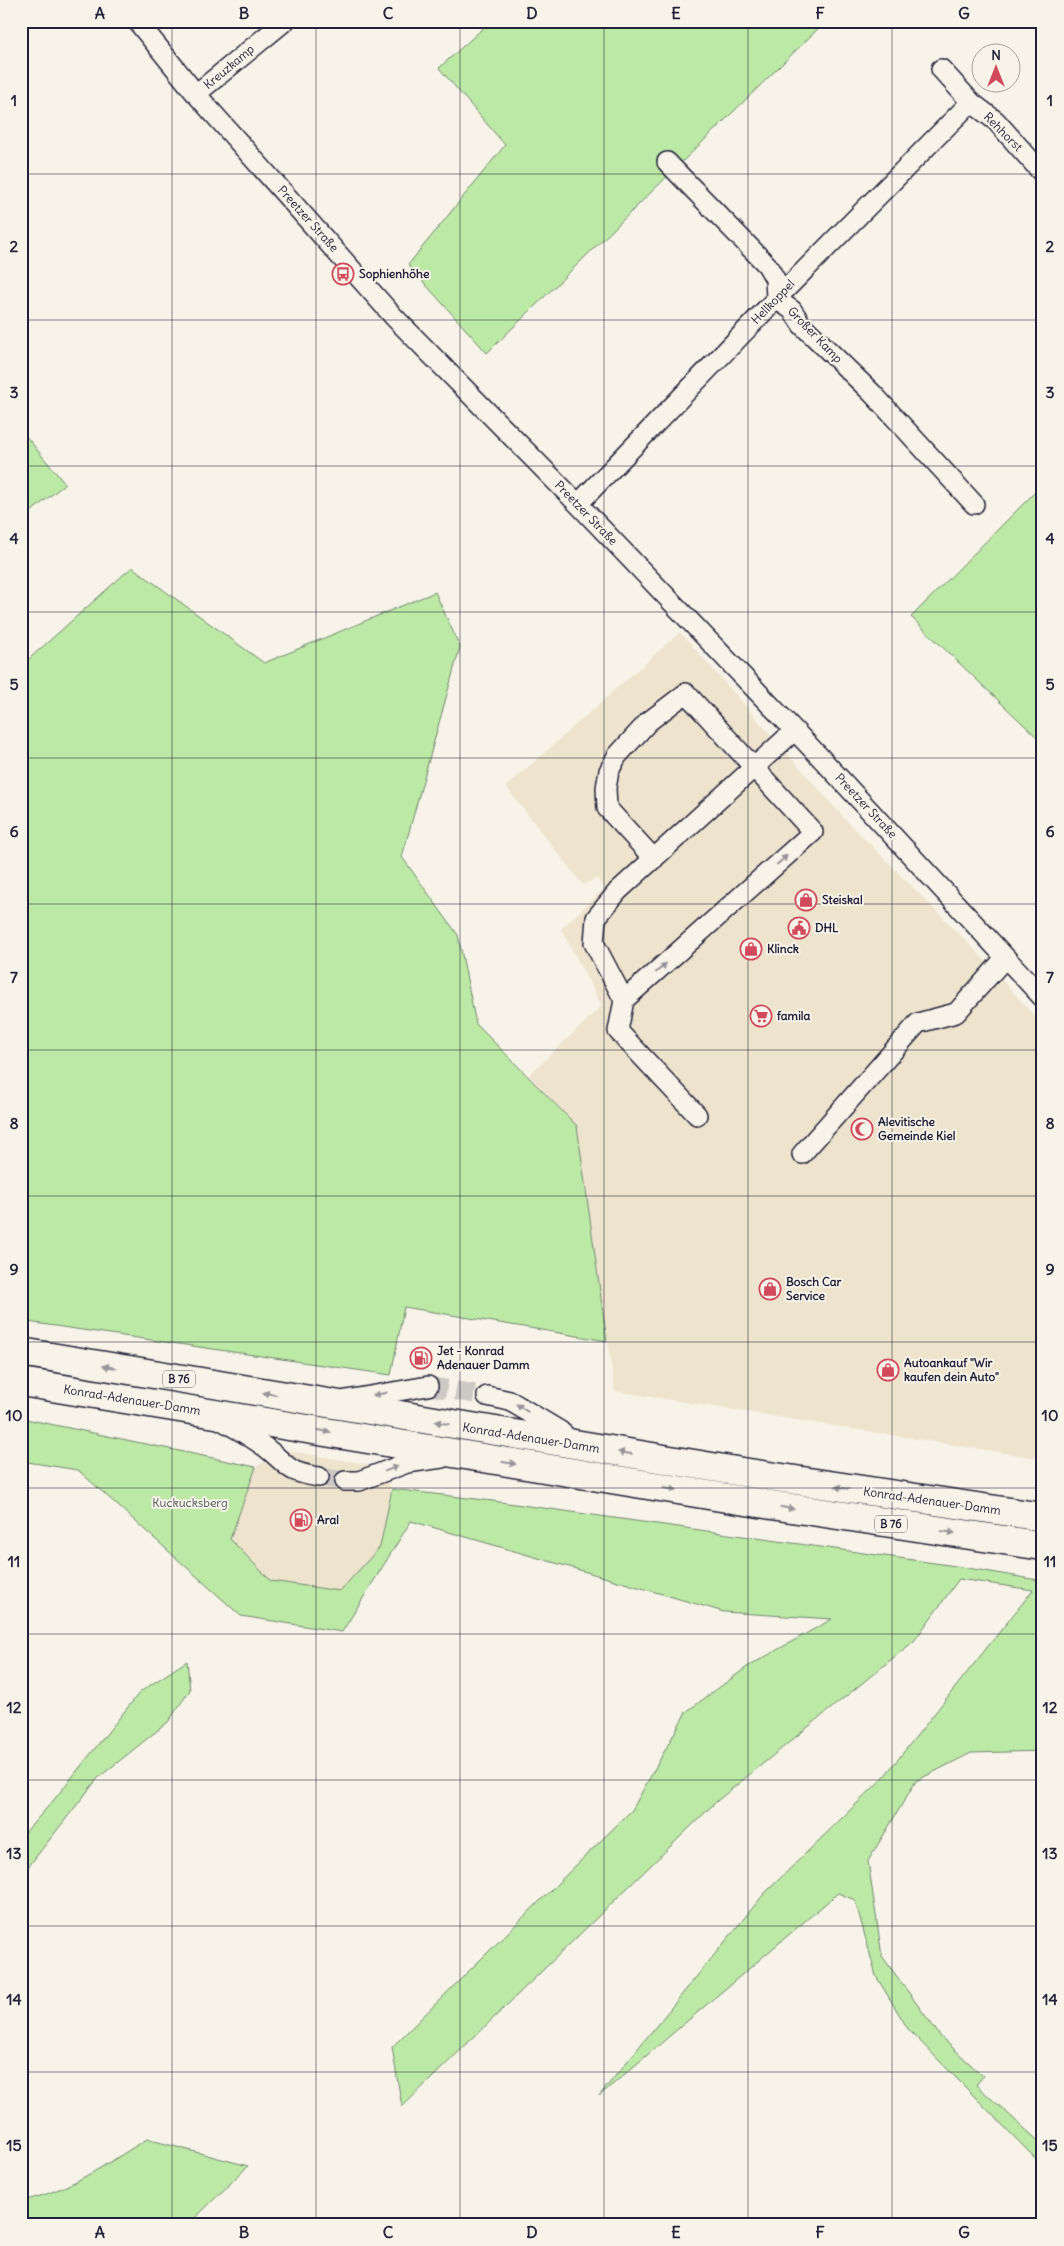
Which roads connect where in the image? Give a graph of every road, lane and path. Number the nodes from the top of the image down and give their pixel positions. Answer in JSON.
{"nodes":[{"id":1,"x":137,"y":21,"type":"edge"},
{"id":2,"x":285,"y":21,"type":"edge"},
{"id":3,"x":941,"y":69,"type":"dead end"},
{"id":4,"x":196,"y":94,"type":"junction"},
{"id":5,"x":972,"y":102,"type":"junction"},
{"id":6,"x":668,"y":162,"type":"dead end"},
{"id":7,"x":1043,"y":174,"type":"edge"},
{"id":8,"x":776,"y":299,"type":"junction"},
{"id":9,"x":578,"y":504,"type":"junction"},
{"id":10,"x":974,"y":504,"type":"dead end"},
{"id":11,"x":794,"y":731,"type":"junction"},
{"id":12,"x":754,"y":767,"type":"junction"},
{"id":13,"x":654,"y":859,"type":"junction"},
{"id":14,"x":1005,"y":958,"type":"junction"},
{"id":15,"x":1043,"y":998,"type":"edge"},
{"id":16,"x":624,"y":1000,"type":"junction"},
{"id":17,"x":697,"y":1115,"type":"dead end"},
{"id":18,"x":802,"y":1154,"type":"dead end"},
{"id":19,"x":21,"y":1352,"type":"edge"},
{"id":20,"x":21,"y":1382,"type":"edge"},
{"id":21,"x":428,"y":1386,"type":"tunnel mouth"},
{"id":22,"x":487,"y":1396,"type":"tunnel mouth"},
{"id":23,"x":318,"y":1402,"type":"junction"},
{"id":24,"x":206,"y":1412,"type":"junction"},
{"id":25,"x":576,"y":1446,"type":"junction"},
{"id":26,"x":461,"y":1455,"type":"junction"},
{"id":27,"x":319,"y":1477,"type":"tunnel mouth"},
{"id":28,"x":345,"y":1481,"type":"tunnel mouth"},
{"id":29,"x":1043,"y":1517,"type":"edge"},
{"id":30,"x":1043,"y":1546,"type":"edge"}],
"edges":[{"from":1,"to":4,"type":"street","name":"Preetzer Straße"},
{"from":2,"to":4,"type":"street","name":"Kreuzkamp"},
{"from":3,"to":5,"type":"street","name":"Rehhorst"},
{"from":4,"to":9,"type":"street","name":"Preetzer Straße"},
{"from":5,"to":7,"type":"street","name":"Rehhorst"},
{"from":5,"to":8,"type":"street","name":"Hellkoppel"},
{"from":6,"to":8,"type":"street","name":"Großer Kamp"},
{"from":8,"to":9,"type":"street","name":"Hellkoppel"},
{"from":8,"to":10,"type":"street","name":"Großer Kamp"},
{"from":9,"to":11,"type":"street","name":"Preetzer Straße"},
{"from":11,"to":12,"type":"street"},
{"from":11,"to":14,"type":"street","name":"Preetzer Straße"},
{"from":12,"to":13,"type":"street"},
{"from":12,"to":13,"type":"street"},
{"from":16,"to":12,"type":"street","one_way":true},
{"from":13,"to":16,"type":"street"},
{"from":14,"to":15,"type":"street","name":"Preetzer Straße"},
{"from":14,"to":18,"type":"street"},
{"from":16,"to":17,"type":"street"},
{"from":23,"to":19,"type":"highway","name":"Konrad-Adenauer-Damm","number":"B 76","one_way":true},
{"from":20,"to":24,"type":"highway","name":"Konrad-Adenauer-Damm","number":"B 76"},
{"from":21,"to":23,"type":"street","one_way":true},
{"from":25,"to":22,"type":"street","one_way":true},
{"from":25,"to":23,"type":"highway","name":"Konrad-Adenauer-Damm","number":"B 76","one_way":true},
{"from":24,"to":26,"type":"highway","name":"Konrad-Adenauer-Damm","number":"B 76","one_way":true},
{"from":24,"to":27,"type":"street"},
{"from":29,"to":25,"type":"highway","name":"Konrad-Adenauer-Damm","number":"B 76","one_way":true},
{"from":28,"to":26,"type":"street","one_way":true},
{"from":26,"to":30,"type":"highway","name":"Konrad-Adenauer-Damm","number":"B 76","one_way":true}]}
